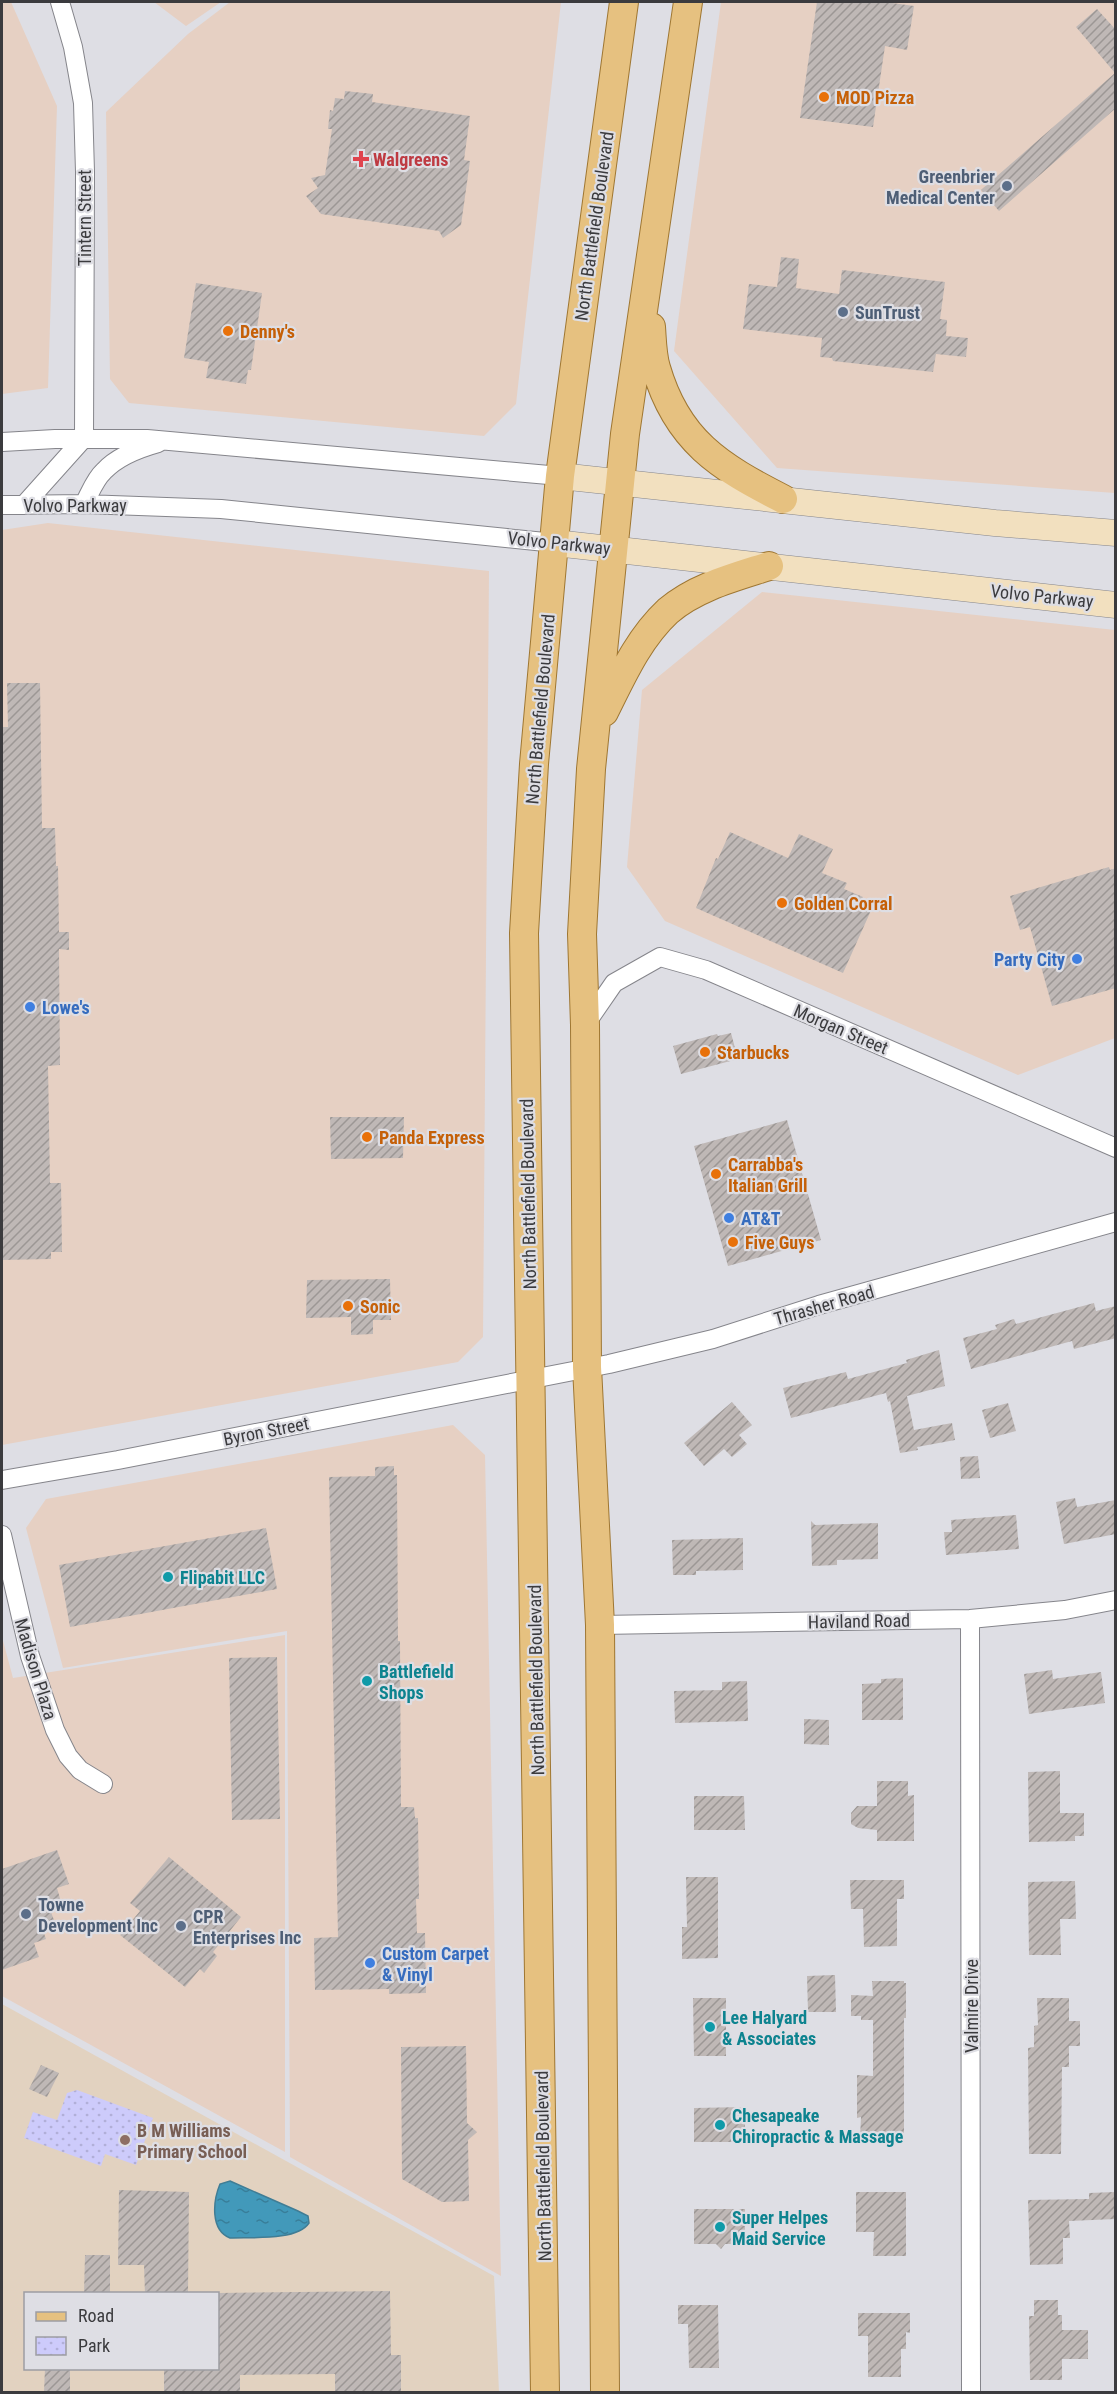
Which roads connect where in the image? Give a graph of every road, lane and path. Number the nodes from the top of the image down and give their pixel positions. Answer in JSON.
{"nodes":[{"id":1,"x":60,"y":2,"type":"edge"},
{"id":2,"x":624,"y":2,"type":"edge"},
{"id":3,"x":688,"y":2,"type":"edge"},
{"id":4,"x":646,"y":288,"type":"junction"},
{"id":5,"x":84,"y":438,"type":"junction"},
{"id":6,"x":169,"y":441,"type":"junction"},
{"id":7,"x":2,"y":442,"type":"edge"},
{"id":8,"x":560,"y":476,"type":"junction"},
{"id":9,"x":621,"y":482,"type":"junction"},
{"id":10,"x":783,"y":499,"type":"junction"},
{"id":11,"x":84,"y":504,"type":"junction"},
{"id":12,"x":2,"y":505,"type":"edge"},
{"id":13,"x":24,"y":505,"type":"junction"},
{"id":14,"x":1116,"y":533,"type":"edge"},
{"id":15,"x":555,"y":543,"type":"junction"},
{"id":16,"x":615,"y":549,"type":"junction"},
{"id":17,"x":769,"y":566,"type":"junction"},
{"id":18,"x":1116,"y":605,"type":"edge"},
{"id":19,"x":595,"y":737,"type":"junction"},
{"id":20,"x":585,"y":1024,"type":"junction"},
{"id":21,"x":1116,"y":1148,"type":"edge"},
{"id":22,"x":1116,"y":1222,"type":"edge"},
{"id":23,"x":587,"y":1367,"type":"junction"},
{"id":24,"x":530,"y":1379,"type":"junction"},
{"id":25,"x":2,"y":1480,"type":"edge"},
{"id":26,"x":2,"y":1535,"type":"edge"},
{"id":27,"x":1116,"y":1600,"type":"edge"},
{"id":28,"x":970,"y":1619,"type":"junction"},
{"id":29,"x":600,"y":1625,"type":"junction"},
{"id":30,"x":103,"y":1784,"type":"dead end"},
{"id":31,"x":545,"y":2392,"type":"edge"},
{"id":32,"x":605,"y":2392,"type":"edge"},
{"id":33,"x":970,"y":2392,"type":"edge"}],
"edges":[{"from":1,"to":5,"type":"street","name":"Tintern Street"},
{"from":2,"to":8,"type":"main road","name":"North Battlefield Boulevard"},
{"from":3,"to":4,"type":"main road"},
{"from":4,"to":9,"type":"main road"},
{"from":4,"to":10,"type":"main road"},
{"from":5,"to":6,"type":"street"},
{"from":5,"to":7,"type":"street"},
{"from":5,"to":13,"type":"street"},
{"from":6,"to":8,"type":"street"},
{"from":6,"to":11,"type":"street"},
{"from":8,"to":9,"type":"main road"},
{"from":8,"to":15,"type":"main road","name":"North Battlefield Boulevard"},
{"from":9,"to":10,"type":"main road"},
{"from":9,"to":16,"type":"main road"},
{"from":10,"to":14,"type":"main road"},
{"from":11,"to":13,"type":"street","name":"Volvo Parkway"},
{"from":11,"to":15,"type":"street","name":"Volvo Parkway"},
{"from":12,"to":13,"type":"street","name":"Volvo Parkway"},
{"from":15,"to":16,"type":"main road","name":"Volvo Parkway"},
{"from":15,"to":24,"type":"main road","name":"North Battlefield Boulevard"},
{"from":16,"to":17,"type":"main road","name":"Volvo Parkway"},
{"from":16,"to":19,"type":"main road"},
{"from":17,"to":18,"type":"main road","name":"Volvo Parkway"},
{"from":17,"to":19,"type":"main road"},
{"from":19,"to":20,"type":"main road"},
{"from":20,"to":21,"type":"street","name":"Morgan Street"},
{"from":20,"to":23,"type":"main road"},
{"from":22,"to":23,"type":"street","name":"Thrasher Road"},
{"from":23,"to":24,"type":"street","name":"Thrasher Road"},
{"from":23,"to":29,"type":"main road"},
{"from":24,"to":25,"type":"street","name":"Byron Street"},
{"from":24,"to":31,"type":"main road","name":"North Battlefield Boulevard"},
{"from":26,"to":30,"type":"street","name":"Madison Plaza"},
{"from":27,"to":28,"type":"street","name":"Haviland Road"},
{"from":28,"to":29,"type":"street","name":"Haviland Road"},
{"from":28,"to":33,"type":"street","name":"Valmire Drive"},
{"from":29,"to":32,"type":"main road"}]}
